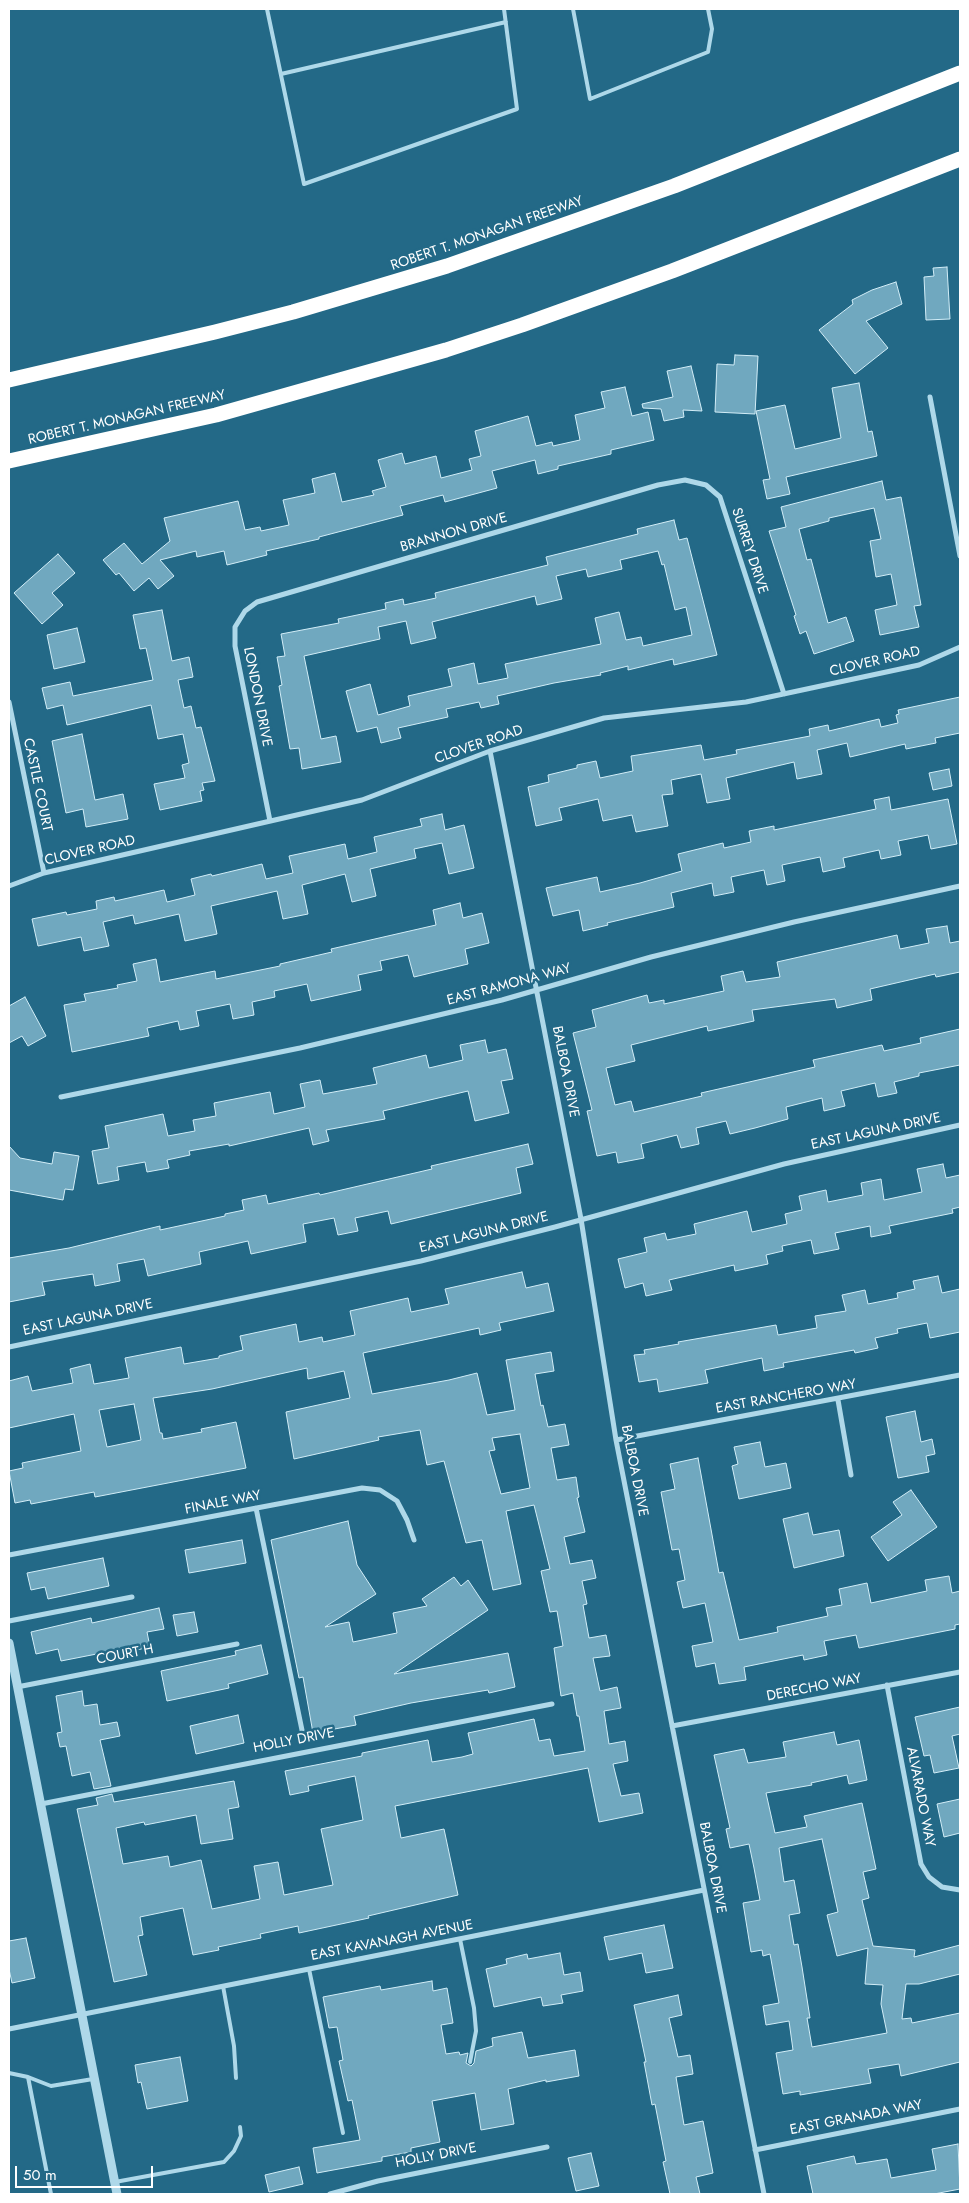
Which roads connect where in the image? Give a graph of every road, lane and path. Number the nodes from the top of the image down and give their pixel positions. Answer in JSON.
{"nodes":[{"id":1,"x":267,"y":9,"type":"edge"},
{"id":2,"x":504,"y":9,"type":"edge"},
{"id":3,"x":573,"y":9,"type":"edge"},
{"id":4,"x":708,"y":9,"type":"edge"},
{"id":5,"x":506,"y":22,"type":"junction"},
{"id":6,"x":960,"y":73,"type":"edge"},
{"id":7,"x":281,"y":74,"type":"junction"},
{"id":8,"x":960,"y":159,"type":"edge"},
{"id":9,"x":9,"y":380,"type":"edge"},
{"id":10,"x":930,"y":397,"type":"dead end"},
{"id":11,"x":9,"y":461,"type":"edge"},
{"id":12,"x":640,"y":490,"type":"joint"},
{"id":13,"x":960,"y":556,"type":"edge"},
{"id":14,"x":273,"y":597,"type":"joint"},
{"id":15,"x":960,"y":647,"type":"edge"},
{"id":16,"x":784,"y":694,"type":"junction"},
{"id":17,"x":9,"y":702,"type":"edge"},
{"id":18,"x":490,"y":751,"type":"junction"},
{"id":19,"x":270,"y":821,"type":"junction"},
{"id":20,"x":44,"y":873,"type":"junction"},
{"id":21,"x":9,"y":886,"type":"edge"},
{"id":22,"x":960,"y":886,"type":"edge"},
{"id":23,"x":537,"y":990,"type":"junction"},
{"id":24,"x":61,"y":1097,"type":"dead end"},
{"id":25,"x":960,"y":1125,"type":"edge"},
{"id":26,"x":581,"y":1219,"type":"junction"},
{"id":27,"x":9,"y":1346,"type":"edge"},
{"id":28,"x":960,"y":1375,"type":"edge"},
{"id":29,"x":838,"y":1400,"type":"junction"},
{"id":30,"x":616,"y":1440,"type":"junction"},
{"id":31,"x":851,"y":1474,"type":"dead end"},
{"id":32,"x":256,"y":1508,"type":"junction"},
{"id":33,"x":414,"y":1540,"type":"dead end"},
{"id":34,"x":9,"y":1555,"type":"edge"},
{"id":35,"x":132,"y":1597,"type":"dead end"},
{"id":36,"x":9,"y":1621,"type":"edge"},
{"id":37,"x":9,"y":1643,"type":"edge"},
{"id":38,"x":238,"y":1644,"type":"dead end"},
{"id":39,"x":960,"y":1672,"type":"edge"},
{"id":40,"x":887,"y":1686,"type":"junction"},
{"id":41,"x":16,"y":1687,"type":"junction"},
{"id":42,"x":552,"y":1704,"type":"dead end"},
{"id":43,"x":672,"y":1726,"type":"junction"},
{"id":44,"x":303,"y":1735,"type":"dead end"},
{"id":45,"x":41,"y":1804,"type":"junction"},
{"id":46,"x":704,"y":1890,"type":"junction"},
{"id":47,"x":960,"y":1890,"type":"edge"},
{"id":48,"x":460,"y":1939,"type":"junction"},
{"id":49,"x":309,"y":1969,"type":"junction"},
{"id":50,"x":222,"y":1986,"type":"junction"},
{"id":51,"x":83,"y":2014,"type":"junction"},
{"id":52,"x":9,"y":2029,"type":"edge"},
{"id":53,"x":470,"y":2062,"type":"dead end"},
{"id":54,"x":9,"y":2073,"type":"edge"},
{"id":55,"x":28,"y":2076,"type":"junction"},
{"id":56,"x":236,"y":2078,"type":"dead end"},
{"id":57,"x":95,"y":2079,"type":"junction"},
{"id":58,"x":960,"y":2109,"type":"edge"},
{"id":59,"x":240,"y":2127,"type":"dead end"},
{"id":60,"x":344,"y":2133,"type":"dead end"},
{"id":61,"x":547,"y":2147,"type":"dead end"},
{"id":62,"x":755,"y":2150,"type":"junction"},
{"id":63,"x":115,"y":2182,"type":"junction"},
{"id":64,"x":51,"y":2194,"type":"edge"},
{"id":65,"x":117,"y":2194,"type":"edge"},
{"id":66,"x":330,"y":2194,"type":"edge"},
{"id":67,"x":764,"y":2194,"type":"edge"}],
"edges":[{"from":1,"to":7,"type":"lane"},
{"from":2,"to":5,"type":"lane"},
{"from":3,"to":4,"type":"lane"},
{"from":5,"to":7,"type":"lane"},
{"from":5,"to":7,"type":"lane"},
{"from":6,"to":9,"type":"highway","name":"ROBERT T. MONAGAN FREEWAY"},
{"from":8,"to":11,"type":"highway","name":"ROBERT T. MONAGAN FREEWAY"},
{"from":10,"to":13,"type":"street"},
{"from":12,"to":14,"type":"street","name":"BRANNON DRIVE"},
{"from":12,"to":16,"type":"street","name":"SURREY DRIVE"},
{"from":14,"to":19,"type":"street","name":"LONDON DRIVE"},
{"from":15,"to":16,"type":"street","name":"CLOVER ROAD"},
{"from":16,"to":18,"type":"street","name":"CLOVER ROAD"},
{"from":17,"to":20,"type":"street","name":"CASTLE COURT"},
{"from":18,"to":19,"type":"street","name":"CLOVER ROAD"},
{"from":18,"to":23,"type":"street","name":"BALBOA DRIVE"},
{"from":19,"to":20,"type":"street","name":"CLOVER ROAD"},
{"from":20,"to":21,"type":"street","name":"CLOVER ROAD"},
{"from":22,"to":23,"type":"street","name":"EAST RAMONA WAY"},
{"from":23,"to":24,"type":"street","name":"EAST RAMONA WAY"},
{"from":23,"to":26,"type":"street","name":"BALBOA DRIVE"},
{"from":25,"to":26,"type":"street","name":"EAST LAGUNA DRIVE"},
{"from":26,"to":27,"type":"street","name":"EAST LAGUNA DRIVE"},
{"from":26,"to":30,"type":"street","name":"BALBOA DRIVE"},
{"from":28,"to":29,"type":"street","name":"EAST RANCHERO WAY"},
{"from":29,"to":30,"type":"street","name":"EAST RANCHERO WAY"},
{"from":29,"to":31,"type":"street"},
{"from":30,"to":43,"type":"street","name":"BALBOA DRIVE"},
{"from":32,"to":33,"type":"street","name":"FINALE WAY"},
{"from":32,"to":34,"type":"street","name":"FINALE WAY"},
{"from":32,"to":44,"type":"street","name":"HOLLY DRIVE"},
{"from":35,"to":36,"type":"street"},
{"from":37,"to":41,"type":"street"},
{"from":38,"to":41,"type":"street","name":"COURT H"},
{"from":39,"to":40,"type":"street","name":"DERECHO WAY"},
{"from":40,"to":43,"type":"street","name":"DERECHO WAY"},
{"from":40,"to":47,"type":"street","name":"ALVARADO WAY"},
{"from":41,"to":45,"type":"street"},
{"from":42,"to":45,"type":"street","name":"HOLLY DRIVE"},
{"from":43,"to":46,"type":"street","name":"BALBOA DRIVE"},
{"from":45,"to":51,"type":"street"},
{"from":46,"to":48,"type":"street","name":"EAST KAVANAGH AVENUE"},
{"from":46,"to":62,"type":"street","name":"BALBOA DRIVE"},
{"from":48,"to":49,"type":"street","name":"EAST KAVANAGH AVENUE"},
{"from":48,"to":53,"type":"lane"},
{"from":49,"to":50,"type":"street","name":"EAST KAVANAGH AVENUE"},
{"from":49,"to":60,"type":"lane"},
{"from":50,"to":51,"type":"street","name":"EAST KAVANAGH AVENUE"},
{"from":50,"to":56,"type":"lane"},
{"from":51,"to":52,"type":"street","name":"EAST KAVANAGH AVENUE"},
{"from":51,"to":57,"type":"street"},
{"from":54,"to":55,"type":"lane"},
{"from":55,"to":57,"type":"lane"},
{"from":55,"to":64,"type":"lane"},
{"from":57,"to":63,"type":"street"},
{"from":58,"to":62,"type":"street","name":"EAST GRANADA WAY"},
{"from":59,"to":63,"type":"lane"},
{"from":61,"to":66,"type":"street","name":"HOLLY DRIVE"},
{"from":62,"to":67,"type":"street","name":"BALBOA DRIVE"},
{"from":63,"to":65,"type":"street"}]}
